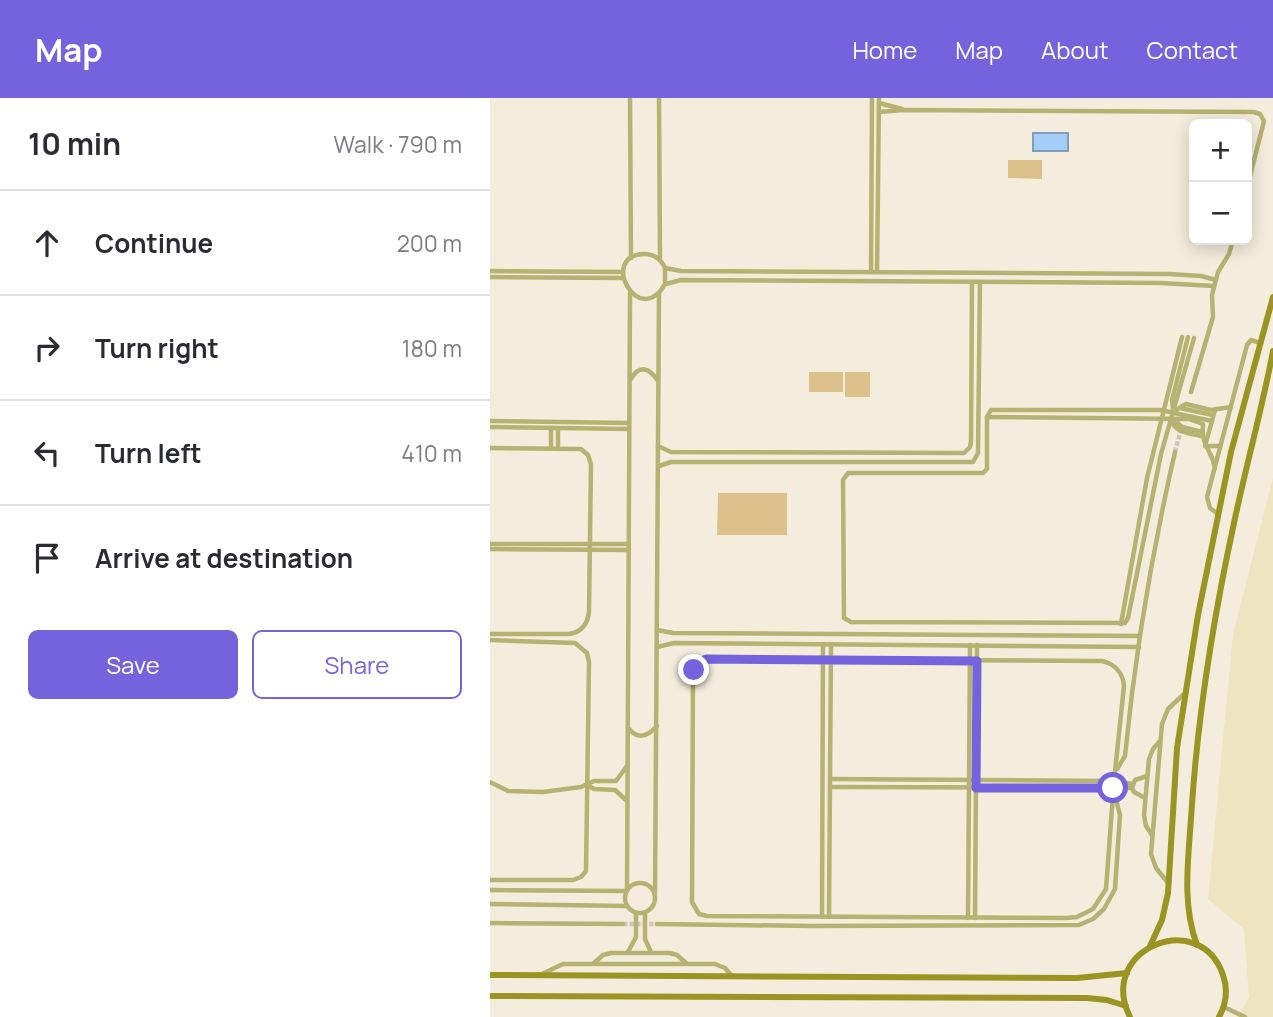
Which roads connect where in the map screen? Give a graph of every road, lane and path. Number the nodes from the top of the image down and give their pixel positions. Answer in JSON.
{"nodes":[{"id":1,"x":630,"y":98,"type":"edge"},
{"id":2,"x":659,"y":98,"type":"edge"},
{"id":3,"x":872,"y":98,"type":"edge"},
{"id":4,"x":879,"y":100,"type":"edge"},
{"id":5,"x":903,"y":110,"type":"junction"},
{"id":6,"x":878,"y":112,"type":"junction"},
{"id":7,"x":1249,"y":182,"type":"edge"},
{"id":8,"x":1232,"y":245,"type":"edge"},
{"id":9,"x":631,"y":258,"type":"junction"},
{"id":10,"x":660,"y":259,"type":"junction"},
{"id":11,"x":665,"y":268,"type":"junction"},
{"id":12,"x":490,"y":271,"type":"edge"},
{"id":13,"x":746,"y":271,"type":"junction"},
{"id":14,"x":874,"y":272,"type":"junction"},
{"id":15,"x":937,"y":272,"type":"junction"},
{"id":16,"x":1038,"y":273,"type":"junction"},
{"id":17,"x":1178,"y":274,"type":"junction"},
{"id":18,"x":623,"y":275,"type":"junction"},
{"id":19,"x":490,"y":277,"type":"edge"},
{"id":20,"x":1216,"y":279,"type":"junction"},
{"id":21,"x":746,"y":281,"type":"junction"},
{"id":22,"x":937,"y":282,"type":"junction"},
{"id":23,"x":972,"y":282,"type":"junction"},
{"id":24,"x":980,"y":282,"type":"junction"},
{"id":25,"x":1038,"y":283,"type":"junction"},
{"id":26,"x":665,"y":284,"type":"junction"},
{"id":27,"x":1178,"y":284,"type":"junction"},
{"id":28,"x":1214,"y":286,"type":"junction"},
{"id":29,"x":630,"y":292,"type":"junction"},
{"id":30,"x":659,"y":292,"type":"junction"},
{"id":31,"x":1273,"y":297,"type":"edge"},
{"id":32,"x":1260,"y":342,"type":"junction"},
{"id":33,"x":1273,"y":351,"type":"edge"},
{"id":34,"x":630,"y":382,"type":"junction"},
{"id":35,"x":659,"y":382,"type":"junction"},
{"id":36,"x":1191,"y":392,"type":"dead end"},
{"id":37,"x":1231,"y":407,"type":"junction"},
{"id":38,"x":1164,"y":410,"type":"junction"},
{"id":39,"x":1173,"y":411,"type":"junction"},
{"id":40,"x":1213,"y":416,"type":"junction"},
{"id":41,"x":987,"y":417,"type":"junction"},
{"id":42,"x":1163,"y":418,"type":"junction"},
{"id":43,"x":1171,"y":418,"type":"junction"},
{"id":44,"x":490,"y":421,"type":"edge"},
{"id":45,"x":629,"y":426,"type":"junction"},
{"id":46,"x":490,"y":427,"type":"edge"},
{"id":47,"x":551,"y":428,"type":"junction"},
{"id":48,"x":558,"y":428,"type":"junction"},
{"id":49,"x":1159,"y":432,"type":"junction"},
{"id":50,"x":1201,"y":434,"type":"junction"},
{"id":51,"x":1167,"y":435,"type":"junction"},
{"id":52,"x":659,"y":446,"type":"junction"},
{"id":53,"x":1205,"y":446,"type":"junction"},
{"id":54,"x":1220,"y":446,"type":"junction"},
{"id":55,"x":490,"y":448,"type":"edge"},
{"id":56,"x":551,"y":449,"type":"junction"},
{"id":57,"x":558,"y":449,"type":"junction"},
{"id":58,"x":967,"y":451,"type":"junction"},
{"id":59,"x":724,"y":452,"type":"junction"},
{"id":60,"x":1175,"y":452,"type":"tunnel mouth"},
{"id":61,"x":944,"y":453,"type":"junction"},
{"id":62,"x":975,"y":461,"type":"junction"},
{"id":63,"x":724,"y":462,"type":"junction"},
{"id":64,"x":944,"y":463,"type":"junction"},
{"id":65,"x":658,"y":467,"type":"junction"},
{"id":66,"x":1215,"y":468,"type":"junction"},
{"id":67,"x":1218,"y":514,"type":"junction"},
{"id":68,"x":490,"y":544,"type":"edge"},
{"id":69,"x":590,"y":544,"type":"junction"},
{"id":70,"x":629,"y":544,"type":"junction"},
{"id":71,"x":490,"y":550,"type":"edge"},
{"id":72,"x":629,"y":550,"type":"junction"},
{"id":73,"x":590,"y":551,"type":"junction"},
{"id":74,"x":1128,"y":579,"type":"junction"},
{"id":75,"x":1136,"y":581,"type":"junction"},
{"id":76,"x":1121,"y":624,"type":"junction"},
{"id":77,"x":657,"y":630,"type":"junction"},
{"id":78,"x":490,"y":634,"type":"edge"},
{"id":79,"x":747,"y":634,"type":"junction"},
{"id":80,"x":891,"y":634,"type":"junction"},
{"id":81,"x":1059,"y":636,"type":"junction"},
{"id":82,"x":1140,"y":636,"type":"junction"},
{"id":83,"x":490,"y":640,"type":"edge"},
{"id":84,"x":747,"y":643,"type":"junction"},
{"id":85,"x":823,"y":644,"type":"junction"},
{"id":86,"x":831,"y":644,"type":"junction"},
{"id":87,"x":891,"y":644,"type":"junction"},
{"id":88,"x":970,"y":645,"type":"junction"},
{"id":89,"x":977,"y":645,"type":"junction"},
{"id":90,"x":1060,"y":646,"type":"junction"},
{"id":91,"x":657,"y":647,"type":"junction"},
{"id":92,"x":1139,"y":647,"type":"junction"},
{"id":93,"x":823,"y":660,"type":"junction"},
{"id":94,"x":831,"y":660,"type":"junction"},
{"id":95,"x":970,"y":661,"type":"junction"},
{"id":96,"x":977,"y":661,"type":"junction"},
{"id":97,"x":1184,"y":694,"type":"junction"},
{"id":98,"x":657,"y":726,"type":"junction"},
{"id":99,"x":627,"y":727,"type":"junction"},
{"id":100,"x":1160,"y":741,"type":"junction"},
{"id":101,"x":627,"y":766,"type":"junction"},
{"id":102,"x":1147,"y":776,"type":"junction"},
{"id":103,"x":830,"y":779,"type":"junction"},
{"id":104,"x":969,"y":780,"type":"junction"},
{"id":105,"x":976,"y":780,"type":"junction"},
{"id":106,"x":490,"y":782,"type":"edge"},
{"id":107,"x":607,"y":782,"type":"junction"},
{"id":108,"x":588,"y":785,"type":"junction"},
{"id":109,"x":1115,"y":785,"type":"junction"},
{"id":110,"x":1133,"y":785,"type":"junction"},
{"id":111,"x":830,"y":787,"type":"junction"},
{"id":112,"x":969,"y":788,"type":"junction"},
{"id":113,"x":976,"y":788,"type":"junction"},
{"id":114,"x":607,"y":789,"type":"junction"},
{"id":115,"x":1145,"y":798,"type":"junction"},
{"id":116,"x":627,"y":802,"type":"junction"},
{"id":117,"x":1152,"y":835,"type":"junction"},
{"id":118,"x":822,"y":861,"type":"junction"},
{"id":119,"x":829,"y":861,"type":"junction"},
{"id":120,"x":490,"y":880,"type":"edge"},
{"id":121,"x":1169,"y":884,"type":"junction"},
{"id":122,"x":490,"y":890,"type":"edge"},
{"id":123,"x":627,"y":891,"type":"junction"},
{"id":124,"x":655,"y":894,"type":"junction"},
{"id":125,"x":490,"y":904,"type":"edge"},
{"id":126,"x":627,"y":906,"type":"junction"},
{"id":127,"x":636,"y":913,"type":"junction"},
{"id":128,"x":645,"y":913,"type":"junction"},
{"id":129,"x":822,"y":917,"type":"junction"},
{"id":130,"x":829,"y":917,"type":"junction"},
{"id":131,"x":968,"y":918,"type":"junction"},
{"id":132,"x":975,"y":918,"type":"junction"},
{"id":133,"x":490,"y":923,"type":"edge"},
{"id":134,"x":623,"y":924,"type":"tunnel mouth"},
{"id":135,"x":657,"y":924,"type":"tunnel mouth"},
{"id":136,"x":635,"y":939,"type":"junction"},
{"id":137,"x":645,"y":939,"type":"junction"},
{"id":138,"x":1198,"y":945,"type":"junction"},
{"id":139,"x":1150,"y":946,"type":"junction"},
{"id":140,"x":626,"y":953,"type":"junction"},
{"id":141,"x":651,"y":953,"type":"junction"},
{"id":142,"x":594,"y":964,"type":"junction"},
{"id":143,"x":686,"y":964,"type":"junction"},
{"id":144,"x":1127,"y":973,"type":"junction"},
{"id":145,"x":492,"y":974,"type":"edge"},
{"id":146,"x":540,"y":975,"type":"junction"},
{"id":147,"x":733,"y":976,"type":"junction"},
{"id":148,"x":490,"y":996,"type":"edge"},
{"id":149,"x":1126,"y":1006,"type":"junction"},
{"id":150,"x":1224,"y":1007,"type":"junction"},
{"id":151,"x":1130,"y":1017,"type":"edge"},
{"id":152,"x":1219,"y":1017,"type":"edge"},
{"id":153,"x":1245,"y":1017,"type":"edge"}],
"edges":[{"from":1,"to":9,"type":"street"},
{"from":2,"to":10,"type":"street"},
{"from":3,"to":14,"type":"street"},
{"from":4,"to":5,"type":"street"},
{"from":4,"to":6,"type":"street"},
{"from":5,"to":6,"type":"street"},
{"from":5,"to":7,"type":"street"},
{"from":6,"to":14,"type":"street"},
{"from":8,"to":20,"type":"street"},
{"from":9,"to":10,"type":"street"},
{"from":9,"to":18,"type":"street"},
{"from":10,"to":11,"type":"street"},
{"from":11,"to":13,"type":"street"},
{"from":11,"to":26,"type":"street"},
{"from":12,"to":18,"type":"street"},
{"from":13,"to":14,"type":"street"},
{"from":13,"to":21,"type":"street"},
{"from":14,"to":15,"type":"street"},
{"from":15,"to":16,"type":"street"},
{"from":15,"to":22,"type":"street"},
{"from":16,"to":17,"type":"street"},
{"from":16,"to":25,"type":"street"},
{"from":17,"to":20,"type":"street"},
{"from":17,"to":27,"type":"street"},
{"from":18,"to":19,"type":"street"},
{"from":18,"to":29,"type":"street"},
{"from":20,"to":28,"type":"street"},
{"from":21,"to":22,"type":"street"},
{"from":21,"to":26,"type":"street"},
{"from":22,"to":23,"type":"street"},
{"from":23,"to":24,"type":"street"},
{"from":23,"to":58,"type":"street"},
{"from":24,"to":25,"type":"street"},
{"from":24,"to":62,"type":"street"},
{"from":25,"to":27,"type":"street"},
{"from":26,"to":30,"type":"street"},
{"from":27,"to":28,"type":"street"},
{"from":28,"to":36,"type":"street"},
{"from":29,"to":30,"type":"street"},
{"from":29,"to":34,"type":"street"},
{"from":30,"to":35,"type":"street"},
{"from":31,"to":32,"type":"main road"},
{"from":32,"to":37,"type":"street"},
{"from":32,"to":67,"type":"main road"},
{"from":33,"to":138,"type":"main road"},
{"from":34,"to":35,"type":"street"},
{"from":34,"to":45,"type":"street"},
{"from":35,"to":52,"type":"street"},
{"from":37,"to":40,"type":"street"},
{"from":37,"to":54,"type":"street"},
{"from":38,"to":39,"type":"street"},
{"from":38,"to":39,"type":"street"},
{"from":38,"to":41,"type":"street"},
{"from":38,"to":42,"type":"street"},
{"from":39,"to":40,"type":"street"},
{"from":39,"to":40,"type":"street"},
{"from":39,"to":43,"type":"street"},
{"from":40,"to":53,"type":"street"},
{"from":41,"to":42,"type":"street"},
{"from":41,"to":76,"type":"street"},
{"from":42,"to":43,"type":"street"},
{"from":42,"to":49,"type":"street"},
{"from":43,"to":50,"type":"street"},
{"from":43,"to":50,"type":"street"},
{"from":43,"to":51,"type":"street"},
{"from":44,"to":45,"type":"street"},
{"from":45,"to":48,"type":"street"},
{"from":45,"to":70,"type":"street"},
{"from":46,"to":47,"type":"street"},
{"from":47,"to":48,"type":"street"},
{"from":47,"to":56,"type":"street"},
{"from":48,"to":57,"type":"street"},
{"from":49,"to":51,"type":"street"},
{"from":49,"to":74,"type":"street"},
{"from":50,"to":53,"type":"street"},
{"from":51,"to":75,"type":"street"},
{"from":52,"to":59,"type":"street"},
{"from":52,"to":65,"type":"street"},
{"from":53,"to":54,"type":"street"},
{"from":53,"to":66,"type":"street"},
{"from":54,"to":66,"type":"street"},
{"from":55,"to":56,"type":"street"},
{"from":56,"to":57,"type":"street"},
{"from":57,"to":69,"type":"street"},
{"from":58,"to":61,"type":"street"},
{"from":58,"to":62,"type":"street"},
{"from":59,"to":61,"type":"street"},
{"from":59,"to":63,"type":"street"},
{"from":60,"to":82,"type":"street"},
{"from":61,"to":64,"type":"street"},
{"from":62,"to":64,"type":"street"},
{"from":63,"to":64,"type":"street"},
{"from":63,"to":65,"type":"street"},
{"from":65,"to":77,"type":"street"},
{"from":66,"to":67,"type":"street"},
{"from":67,"to":97,"type":"main road"},
{"from":68,"to":69,"type":"street"},
{"from":69,"to":70,"type":"street"},
{"from":69,"to":73,"type":"street"},
{"from":70,"to":72,"type":"street"},
{"from":71,"to":73,"type":"street"},
{"from":72,"to":73,"type":"street"},
{"from":72,"to":99,"type":"street"},
{"from":73,"to":78,"type":"street"},
{"from":74,"to":75,"type":"street"},
{"from":74,"to":76,"type":"street"},
{"from":75,"to":76,"type":"street"},
{"from":77,"to":79,"type":"street"},
{"from":77,"to":91,"type":"street"},
{"from":79,"to":80,"type":"street"},
{"from":79,"to":84,"type":"street"},
{"from":80,"to":81,"type":"street"},
{"from":80,"to":87,"type":"street"},
{"from":81,"to":82,"type":"street"},
{"from":81,"to":90,"type":"street"},
{"from":82,"to":92,"type":"street"},
{"from":83,"to":108,"type":"street"},
{"from":84,"to":85,"type":"street"},
{"from":84,"to":91,"type":"street"},
{"from":85,"to":86,"type":"street"},
{"from":85,"to":93,"type":"street"},
{"from":86,"to":87,"type":"street"},
{"from":86,"to":94,"type":"street"},
{"from":87,"to":88,"type":"street"},
{"from":88,"to":89,"type":"street"},
{"from":88,"to":95,"type":"street"},
{"from":89,"to":90,"type":"street"},
{"from":89,"to":96,"type":"street"},
{"from":90,"to":92,"type":"street"},
{"from":91,"to":98,"type":"street"},
{"from":92,"to":109,"type":"street"},
{"from":93,"to":94,"type":"street"},
{"from":93,"to":118,"type":"street"},
{"from":93,"to":129,"type":"street"},
{"from":94,"to":95,"type":"street"},
{"from":94,"to":103,"type":"street"},
{"from":95,"to":96,"type":"street"},
{"from":95,"to":104,"type":"street"},
{"from":96,"to":105,"type":"street"},
{"from":96,"to":109,"type":"street"},
{"from":97,"to":100,"type":"street"},
{"from":97,"to":121,"type":"main road"},
{"from":98,"to":99,"type":"street"},
{"from":98,"to":124,"type":"street"},
{"from":99,"to":101,"type":"street"},
{"from":100,"to":102,"type":"street"},
{"from":100,"to":117,"type":"street"},
{"from":101,"to":107,"type":"street"},
{"from":101,"to":116,"type":"street"},
{"from":102,"to":110,"type":"street"},
{"from":102,"to":115,"type":"street"},
{"from":103,"to":104,"type":"street"},
{"from":103,"to":111,"type":"street"},
{"from":104,"to":105,"type":"street"},
{"from":104,"to":112,"type":"street"},
{"from":105,"to":109,"type":"street"},
{"from":105,"to":113,"type":"street"},
{"from":106,"to":108,"type":"street"},
{"from":107,"to":108,"type":"street"},
{"from":107,"to":114,"type":"street"},
{"from":108,"to":114,"type":"street"},
{"from":108,"to":120,"type":"street"},
{"from":109,"to":110,"type":"street"},
{"from":109,"to":113,"type":"street"},
{"from":109,"to":132,"type":"street"},
{"from":109,"to":135,"type":"street"},
{"from":110,"to":115,"type":"street"},
{"from":111,"to":112,"type":"street"},
{"from":111,"to":119,"type":"street"},
{"from":112,"to":113,"type":"street"},
{"from":112,"to":131,"type":"street"},
{"from":113,"to":132,"type":"street"},
{"from":114,"to":116,"type":"street"},
{"from":115,"to":117,"type":"street"},
{"from":116,"to":123,"type":"street"},
{"from":117,"to":121,"type":"street"},
{"from":118,"to":119,"type":"street"},
{"from":118,"to":129,"type":"street"},
{"from":119,"to":130,"type":"street"},
{"from":121,"to":139,"type":"main road"},
{"from":122,"to":123,"type":"street"},
{"from":123,"to":124,"type":"street"},
{"from":123,"to":126,"type":"street"},
{"from":124,"to":128,"type":"street"},
{"from":125,"to":126,"type":"street"},
{"from":126,"to":127,"type":"street"},
{"from":127,"to":128,"type":"street"},
{"from":127,"to":136,"type":"street"},
{"from":128,"to":137,"type":"street"},
{"from":129,"to":130,"type":"street"},
{"from":130,"to":131,"type":"street"},
{"from":131,"to":132,"type":"street"},
{"from":133,"to":134,"type":"street"},
{"from":136,"to":137,"type":"street"},
{"from":136,"to":140,"type":"street"},
{"from":137,"to":141,"type":"street"},
{"from":138,"to":139,"type":"main road"},
{"from":138,"to":150,"type":"main road"},
{"from":139,"to":144,"type":"main road"},
{"from":140,"to":141,"type":"street"},
{"from":140,"to":142,"type":"street"},
{"from":141,"to":143,"type":"street"},
{"from":142,"to":143,"type":"street"},
{"from":142,"to":146,"type":"street"},
{"from":143,"to":147,"type":"street"},
{"from":144,"to":147,"type":"main road"},
{"from":144,"to":149,"type":"main road"},
{"from":145,"to":146,"type":"main road"},
{"from":146,"to":147,"type":"main road"},
{"from":148,"to":149,"type":"main road"},
{"from":149,"to":151,"type":"main road"},
{"from":150,"to":152,"type":"main road"},
{"from":150,"to":153,"type":"street"}]}
